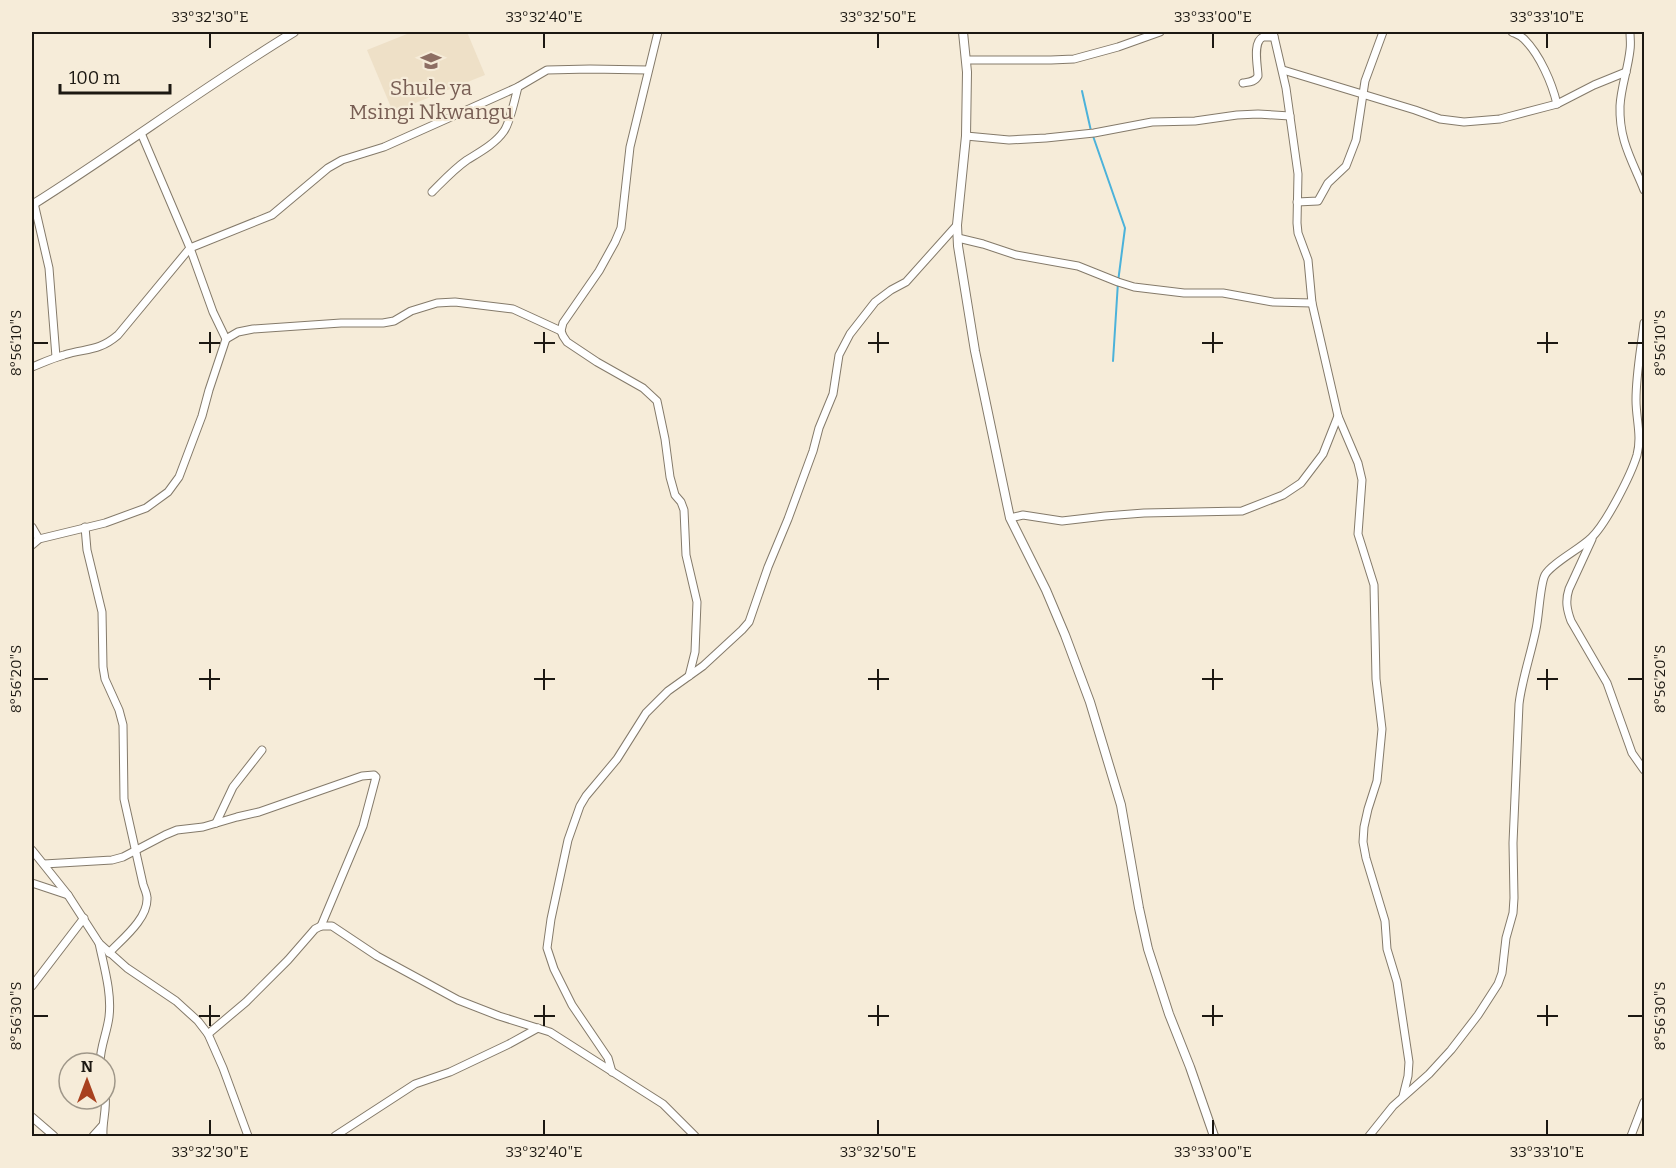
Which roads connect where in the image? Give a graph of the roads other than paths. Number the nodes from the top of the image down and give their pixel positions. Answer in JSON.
{"nodes":[{"id":1,"x":294,"y":32,"type":"edge"},
{"id":2,"x":658,"y":32,"type":"edge"},
{"id":3,"x":963,"y":32,"type":"edge"},
{"id":4,"x":1160,"y":32,"type":"edge"},
{"id":5,"x":1383,"y":32,"type":"edge"},
{"id":6,"x":1512,"y":32,"type":"edge"},
{"id":7,"x":1630,"y":32,"type":"edge"},
{"id":8,"x":1273,"y":34,"type":"edge"},
{"id":9,"x":283,"y":35,"type":"edge"},
{"id":10,"x":966,"y":60,"type":"junction"},
{"id":11,"x":648,"y":70,"type":"junction"},
{"id":12,"x":1283,"y":70,"type":"junction"},
{"id":13,"x":1626,"y":72,"type":"junction"},
{"id":14,"x":1243,"y":82,"type":"dead end"},
{"id":15,"x":518,"y":87,"type":"junction"},
{"id":16,"x":1363,"y":94,"type":"junction"},
{"id":17,"x":1557,"y":104,"type":"junction"},
{"id":18,"x":1290,"y":116,"type":"junction"},
{"id":19,"x":141,"y":133,"type":"junction"},
{"id":20,"x":966,"y":136,"type":"junction"},
{"id":21,"x":1644,"y":190,"type":"edge"},
{"id":22,"x":432,"y":192,"type":"dead end"},
{"id":23,"x":1297,"y":202,"type":"junction"},
{"id":24,"x":33,"y":204,"type":"edge"},
{"id":25,"x":957,"y":225,"type":"junction"},
{"id":26,"x":958,"y":238,"type":"junction"},
{"id":27,"x":190,"y":248,"type":"junction"},
{"id":28,"x":1312,"y":303,"type":"junction"},
{"id":29,"x":1644,"y":323,"type":"edge"},
{"id":30,"x":561,"y":331,"type":"junction"},
{"id":31,"x":226,"y":339,"type":"junction"},
{"id":32,"x":56,"y":357,"type":"junction"},
{"id":33,"x":32,"y":367,"type":"edge"},
{"id":34,"x":1338,"y":416,"type":"junction"},
{"id":35,"x":1010,"y":518,"type":"junction"},
{"id":36,"x":32,"y":527,"type":"edge"},
{"id":37,"x":85,"y":527,"type":"junction"},
{"id":38,"x":1593,"y":537,"type":"junction"},
{"id":39,"x":39,"y":539,"type":"junction"},
{"id":40,"x":32,"y":544,"type":"edge"},
{"id":41,"x":689,"y":676,"type":"junction"},
{"id":42,"x":262,"y":750,"type":"dead end"},
{"id":43,"x":1644,"y":770,"type":"edge"},
{"id":44,"x":216,"y":823,"type":"junction"},
{"id":45,"x":32,"y":850,"type":"edge"},
{"id":46,"x":135,"y":851,"type":"junction"},
{"id":47,"x":44,"y":864,"type":"junction"},
{"id":48,"x":32,"y":883,"type":"edge"},
{"id":49,"x":68,"y":895,"type":"junction"},
{"id":50,"x":84,"y":918,"type":"junction"},
{"id":51,"x":321,"y":926,"type":"junction"},
{"id":52,"x":99,"y":943,"type":"junction"},
{"id":53,"x":109,"y":953,"type":"junction"},
{"id":54,"x":32,"y":986,"type":"edge"},
{"id":55,"x":538,"y":1028,"type":"junction"},
{"id":56,"x":208,"y":1034,"type":"junction"},
{"id":57,"x":101,"y":1051,"type":"edge"},
{"id":58,"x":612,"y":1072,"type":"junction"},
{"id":59,"x":1403,"y":1096,"type":"junction"},
{"id":60,"x":1644,"y":1102,"type":"edge"},
{"id":61,"x":106,"y":1111,"type":"edge"},
{"id":62,"x":32,"y":1117,"type":"edge"},
{"id":63,"x":102,"y":1126,"type":"junction"},
{"id":64,"x":54,"y":1137,"type":"edge"},
{"id":65,"x":93,"y":1137,"type":"edge"},
{"id":66,"x":103,"y":1137,"type":"edge"},
{"id":67,"x":248,"y":1137,"type":"edge"},
{"id":68,"x":335,"y":1137,"type":"edge"},
{"id":69,"x":695,"y":1137,"type":"edge"},
{"id":70,"x":1214,"y":1137,"type":"edge"},
{"id":71,"x":1369,"y":1137,"type":"edge"},
{"id":72,"x":1631,"y":1137,"type":"edge"}],
"edges":[{"from":1,"to":9,"type":"street"},
{"from":2,"to":11,"type":"street"},
{"from":3,"to":10,"type":"street"},
{"from":4,"to":10,"type":"street"},
{"from":5,"to":16,"type":"street"},
{"from":6,"to":17,"type":"street"},
{"from":7,"to":13,"type":"street"},
{"from":8,"to":12,"type":"street"},
{"from":8,"to":14,"type":"street"},
{"from":9,"to":19,"type":"street"},
{"from":10,"to":20,"type":"street"},
{"from":11,"to":15,"type":"street"},
{"from":11,"to":30,"type":"street"},
{"from":12,"to":16,"type":"street"},
{"from":12,"to":18,"type":"street"},
{"from":13,"to":17,"type":"street"},
{"from":13,"to":21,"type":"street"},
{"from":15,"to":22,"type":"street"},
{"from":15,"to":27,"type":"street"},
{"from":16,"to":17,"type":"street"},
{"from":16,"to":23,"type":"street"},
{"from":18,"to":20,"type":"street"},
{"from":18,"to":23,"type":"street"},
{"from":19,"to":24,"type":"street"},
{"from":19,"to":27,"type":"street"},
{"from":20,"to":25,"type":"street"},
{"from":23,"to":28,"type":"street"},
{"from":24,"to":32,"type":"street"},
{"from":25,"to":26,"type":"street"},
{"from":25,"to":41,"type":"street"},
{"from":26,"to":28,"type":"street"},
{"from":26,"to":35,"type":"street"},
{"from":27,"to":31,"type":"street"},
{"from":27,"to":32,"type":"street"},
{"from":28,"to":34,"type":"street"},
{"from":29,"to":38,"type":"street"},
{"from":30,"to":31,"type":"street"},
{"from":30,"to":41,"type":"street"},
{"from":31,"to":37,"type":"street"},
{"from":32,"to":33,"type":"street"},
{"from":34,"to":35,"type":"street"},
{"from":34,"to":59,"type":"street"},
{"from":35,"to":70,"type":"street"},
{"from":36,"to":39,"type":"street"},
{"from":37,"to":39,"type":"street"},
{"from":37,"to":46,"type":"street"},
{"from":38,"to":43,"type":"street"},
{"from":38,"to":59,"type":"street"},
{"from":39,"to":40,"type":"street"},
{"from":41,"to":58,"type":"street"},
{"from":42,"to":44,"type":"street"},
{"from":44,"to":46,"type":"street"},
{"from":44,"to":51,"type":"street"},
{"from":45,"to":47,"type":"street"},
{"from":46,"to":47,"type":"street"},
{"from":46,"to":53,"type":"street"},
{"from":47,"to":49,"type":"street"},
{"from":48,"to":49,"type":"street"},
{"from":49,"to":50,"type":"street"},
{"from":50,"to":52,"type":"street"},
{"from":50,"to":54,"type":"street"},
{"from":51,"to":55,"type":"street"},
{"from":51,"to":56,"type":"street"},
{"from":52,"to":53,"type":"street"},
{"from":52,"to":57,"type":"street"},
{"from":53,"to":56,"type":"street"},
{"from":55,"to":58,"type":"street"},
{"from":55,"to":68,"type":"street"},
{"from":56,"to":67,"type":"street"},
{"from":58,"to":69,"type":"street"},
{"from":59,"to":71,"type":"street"},
{"from":60,"to":72,"type":"street"},
{"from":61,"to":63,"type":"street"},
{"from":62,"to":64,"type":"street"},
{"from":63,"to":65,"type":"street"},
{"from":63,"to":66,"type":"street"}]}
